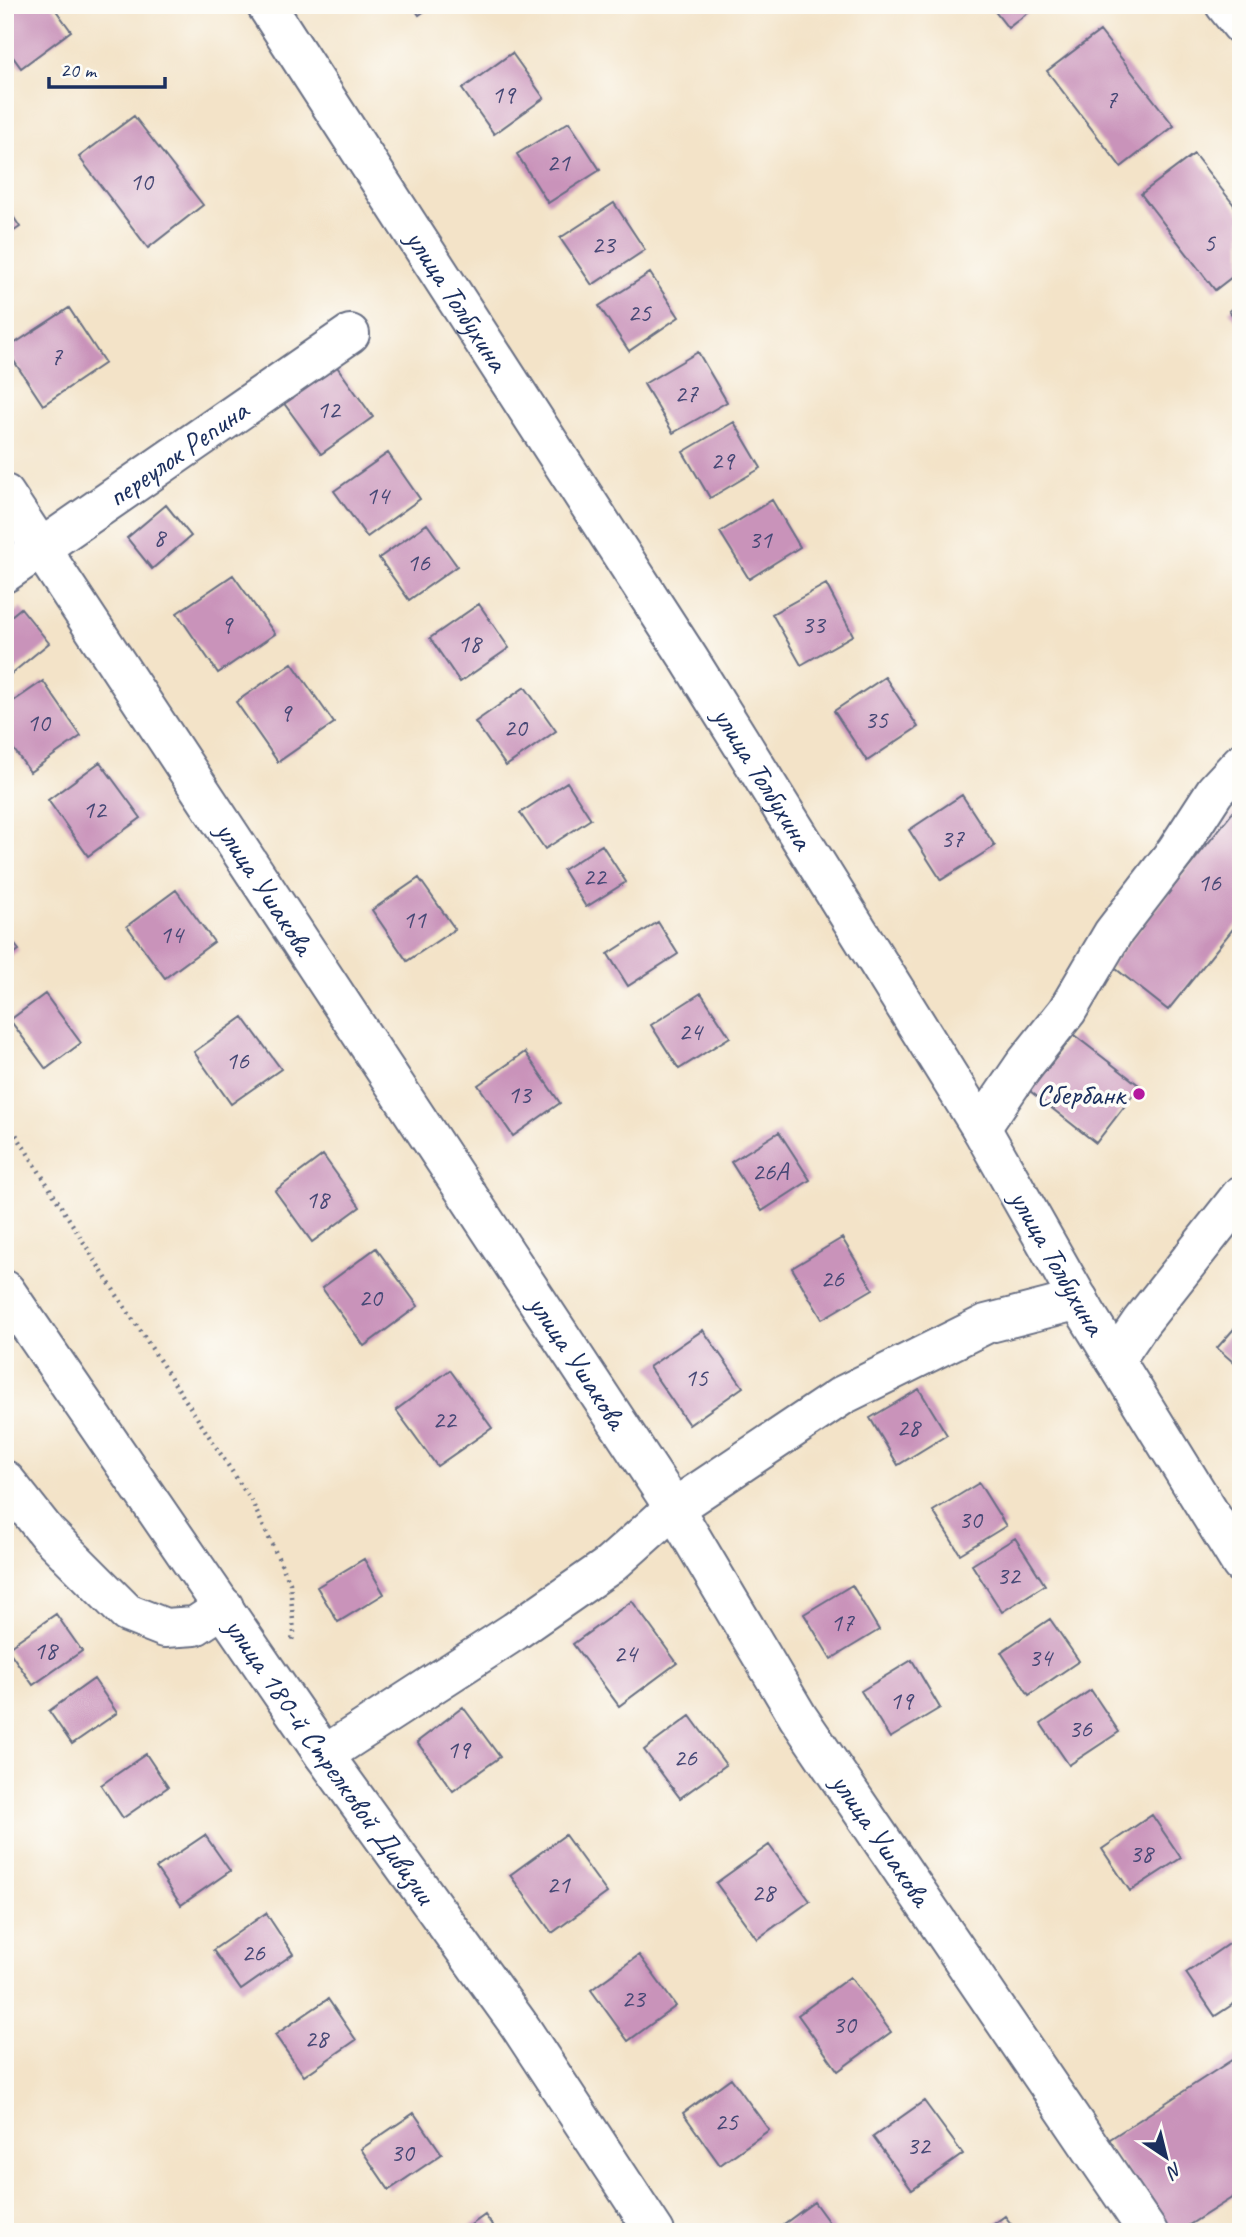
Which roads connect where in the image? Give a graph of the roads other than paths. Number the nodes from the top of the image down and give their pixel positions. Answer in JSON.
{"nodes":[{"id":1,"x":266,"y":5,"type":"edge"},
{"id":2,"x":1225,"y":5,"type":"edge"},
{"id":3,"x":1241,"y":25,"type":"edge"},
{"id":4,"x":349,"y":334,"type":"dead end"},
{"id":5,"x":5,"y":494,"type":"edge"},
{"id":6,"x":41,"y":548,"type":"junction"},
{"id":7,"x":5,"y":573,"type":"edge"},
{"id":8,"x":1241,"y":763,"type":"edge"},
{"id":9,"x":981,"y":1128,"type":"junction"},
{"id":10,"x":1241,"y":1195,"type":"edge"},
{"id":11,"x":5,"y":1290,"type":"edge"},
{"id":12,"x":1079,"y":1300,"type":"junction"},
{"id":13,"x":1115,"y":1360,"type":"junction"},
{"id":14,"x":5,"y":1480,"type":"edge"},
{"id":15,"x":674,"y":1508,"type":"junction"},
{"id":16,"x":1241,"y":1564,"type":"edge"},
{"id":17,"x":225,"y":1607,"type":"junction"},
{"id":18,"x":324,"y":1755,"type":"junction"},
{"id":19,"x":655,"y":2232,"type":"edge"},
{"id":20,"x":1148,"y":2232,"type":"edge"}],
"edges":[{"from":1,"to":9,"type":"street","name":"улица Толбухина"},
{"from":2,"to":3,"type":"street"},
{"from":4,"to":6,"type":"street","name":"переулок Репина"},
{"from":5,"to":6,"type":"street","name":"улица Ушакова"},
{"from":6,"to":7,"type":"street","name":"переулок Репина"},
{"from":6,"to":15,"type":"street","name":"улица Ушакова"},
{"from":8,"to":9,"type":"street"},
{"from":9,"to":12,"type":"street","name":"улица Толбухина"},
{"from":10,"to":13,"type":"street"},
{"from":11,"to":17,"type":"street","name":"улица 180-й Стрелковой Дивизии"},
{"from":12,"to":13,"type":"street","name":"улица Толбухина"},
{"from":12,"to":15,"type":"street"},
{"from":13,"to":16,"type":"street","name":"улица Толбухина"},
{"from":14,"to":17,"type":"street"},
{"from":15,"to":18,"type":"street"},
{"from":15,"to":20,"type":"street","name":"улица Ушакова"},
{"from":17,"to":18,"type":"street","name":"улица 180-й Стрелковой Дивизии"},
{"from":18,"to":19,"type":"street","name":"улица 180-й Стрелковой Дивизии"}]}
